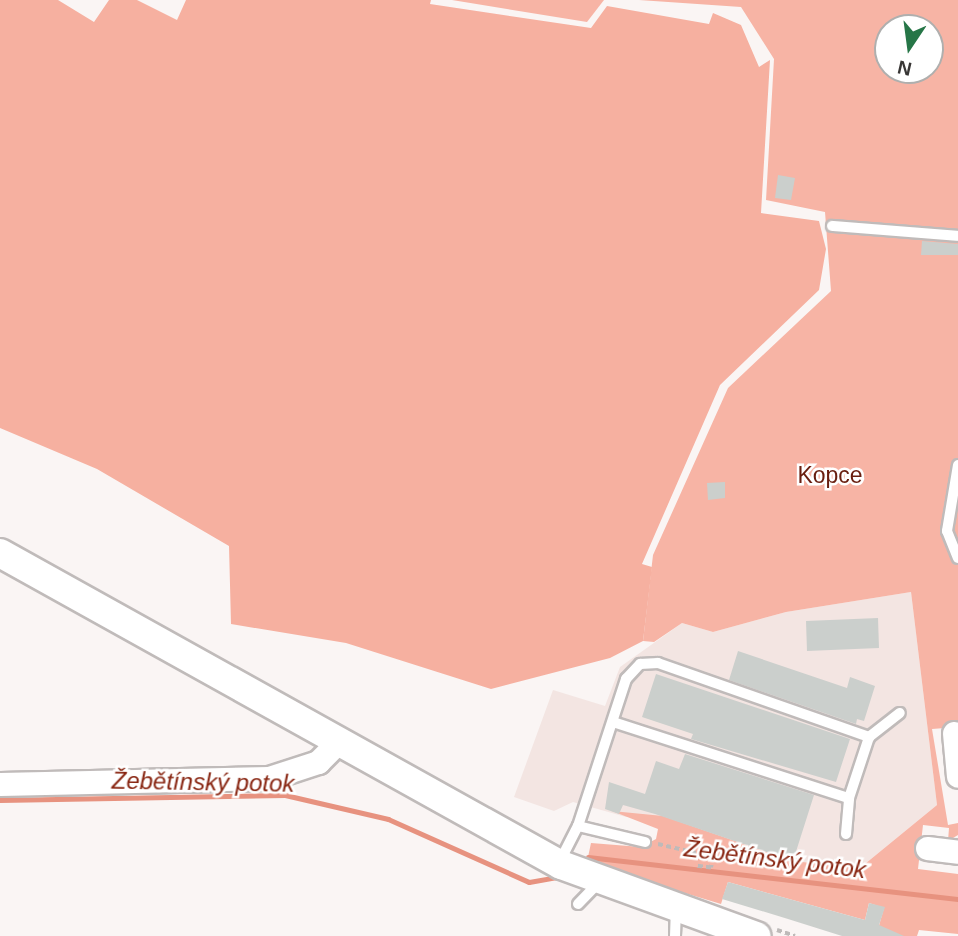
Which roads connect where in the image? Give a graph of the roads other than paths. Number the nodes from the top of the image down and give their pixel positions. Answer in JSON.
{"nodes":[{"id":1,"x":832,"y":226,"type":"dead end"},
{"id":2,"x":958,"y":236,"type":"edge"},
{"id":3,"x":958,"y":465,"type":"edge"},
{"id":4,"x":0,"y":553,"type":"edge"},
{"id":5,"x":958,"y":558,"type":"edge"},
{"id":6,"x":900,"y":713,"type":"dead end"},
{"id":7,"x":613,"y":722,"type":"junction"},
{"id":8,"x":954,"y":733,"type":"dead end"},
{"id":9,"x":869,"y":737,"type":"junction"},
{"id":10,"x":340,"y":740,"type":"junction"},
{"id":11,"x":958,"y":776,"type":"edge"},
{"id":12,"x":0,"y":784,"type":"edge"},
{"id":13,"x":849,"y":798,"type":"junction"},
{"id":14,"x":578,"y":826,"type":"junction"},
{"id":15,"x":846,"y":834,"type":"dead end"},
{"id":16,"x":645,"y":842,"type":"road end"},
{"id":17,"x":927,"y":848,"type":"dead end"},
{"id":18,"x":958,"y":852,"type":"edge"},
{"id":19,"x":574,"y":871,"type":"junction"},
{"id":20,"x":578,"y":904,"type":"dead end"},
{"id":21,"x":678,"y":920,"type":"edge"},
{"id":22,"x":756,"y":936,"type":"edge"}],
"edges":[{"from":1,"to":2,"type":"lane"},
{"from":3,"to":5,"type":"lane"},
{"from":4,"to":10,"type":"street"},
{"from":6,"to":9,"type":"lane"},
{"from":7,"to":9,"type":"lane"},
{"from":7,"to":13,"type":"lane"},
{"from":7,"to":14,"type":"lane"},
{"from":8,"to":11,"type":"street"},
{"from":9,"to":13,"type":"lane"},
{"from":10,"to":12,"type":"street"},
{"from":10,"to":19,"type":"street"},
{"from":13,"to":15,"type":"lane"},
{"from":14,"to":16,"type":"lane"},
{"from":14,"to":19,"type":"lane"},
{"from":17,"to":18,"type":"street"},
{"from":19,"to":20,"type":"lane"},
{"from":19,"to":21,"type":"street"},
{"from":21,"to":22,"type":"street"}]}
